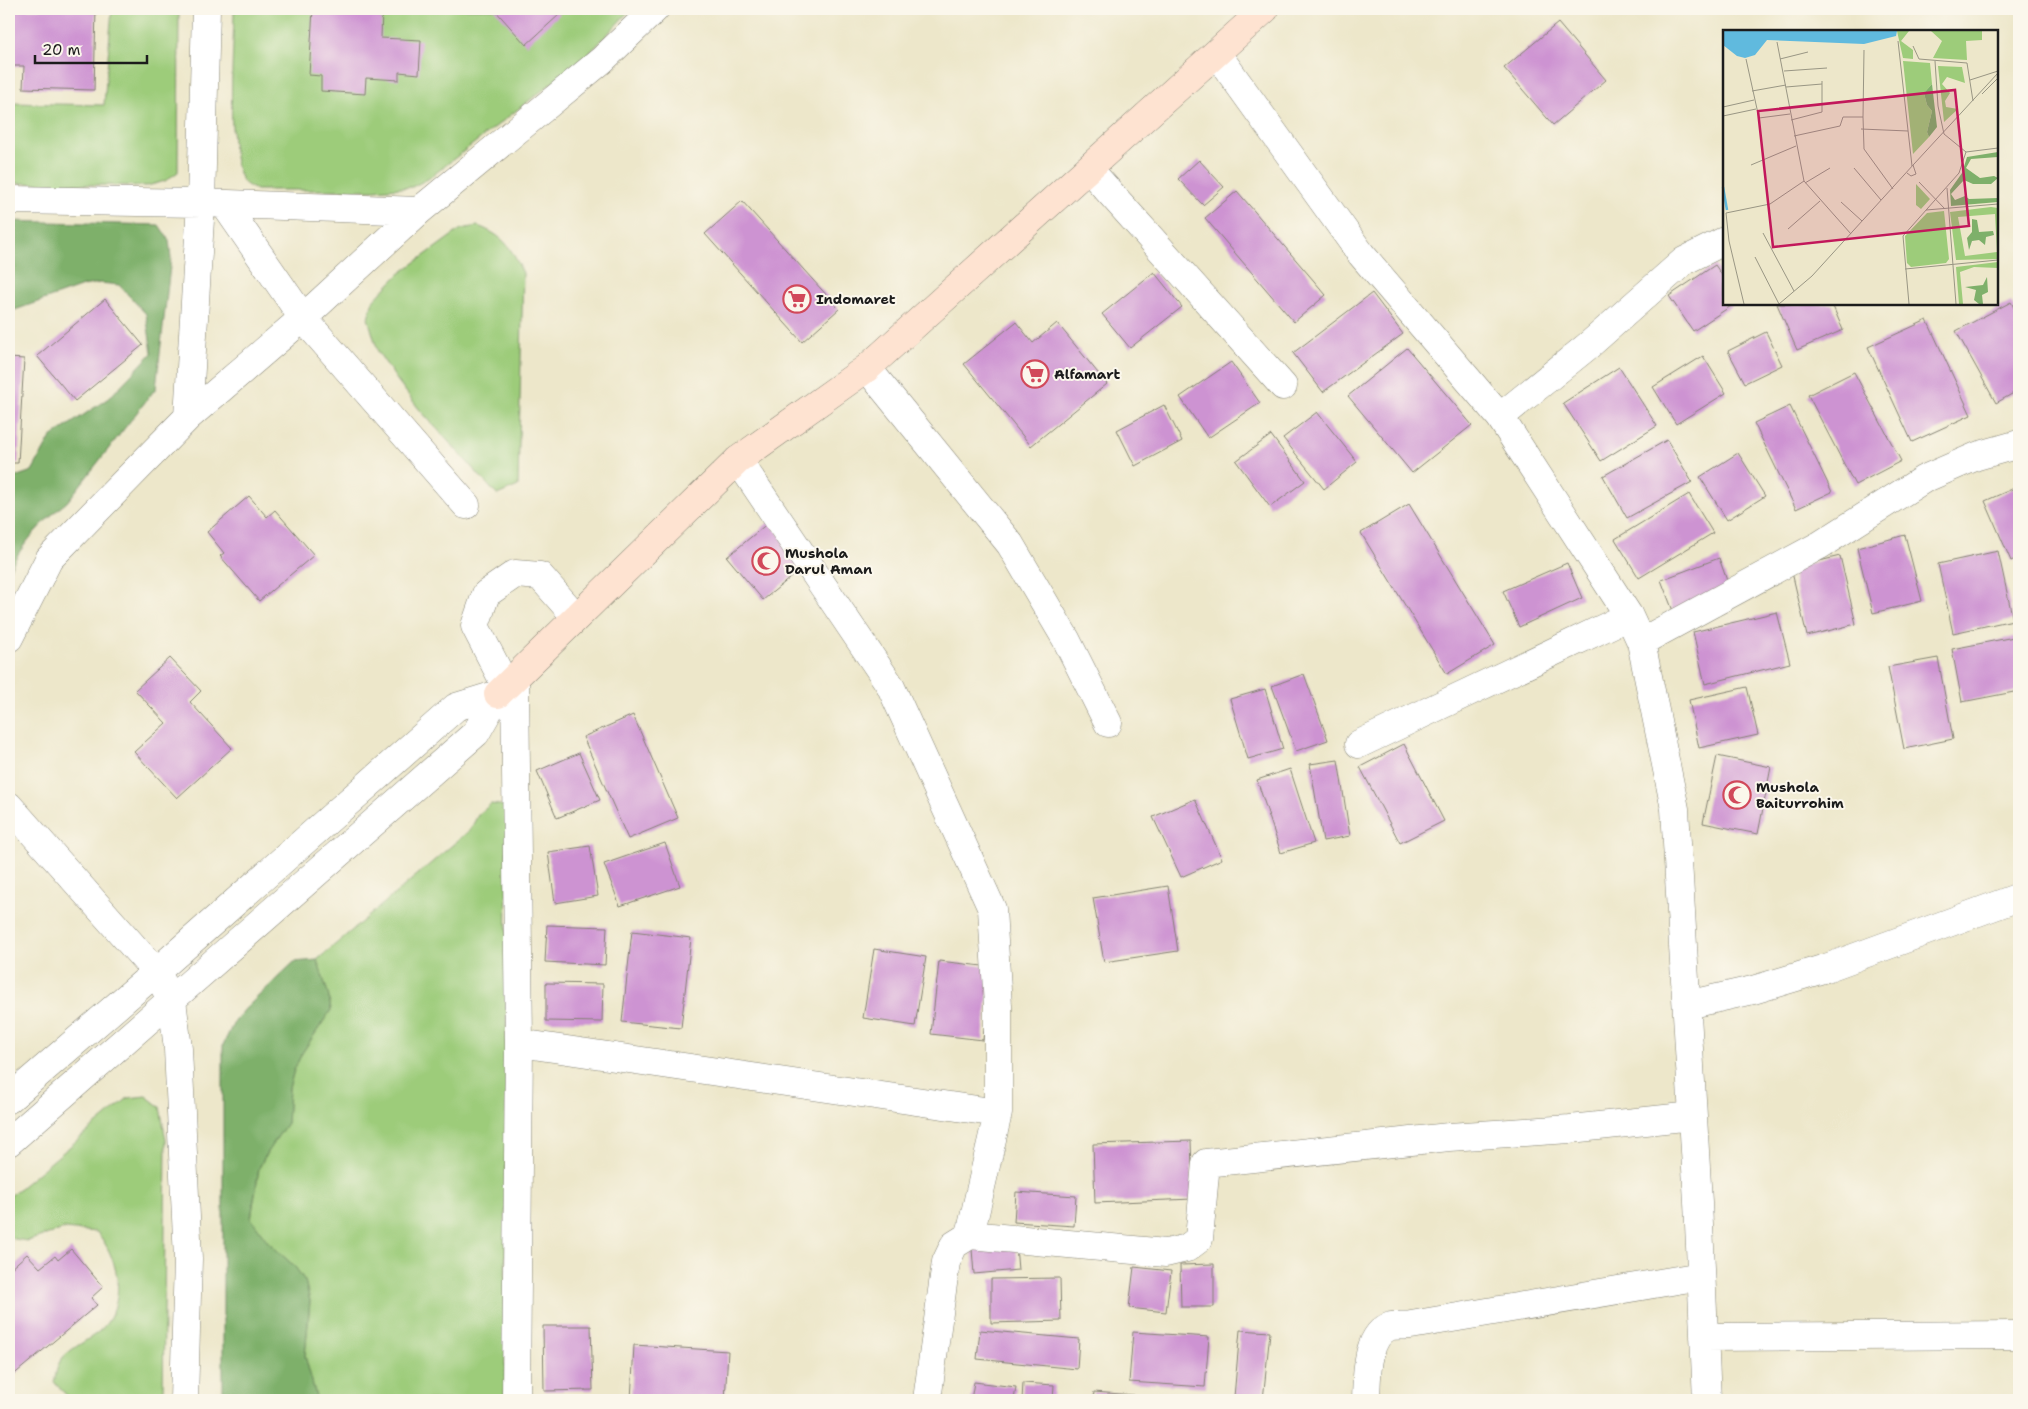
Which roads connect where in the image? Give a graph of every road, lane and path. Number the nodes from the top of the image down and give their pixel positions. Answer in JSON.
{"nodes":[{"id":1,"x":206,"y":9,"type":"edge"},
{"id":2,"x":655,"y":9,"type":"edge"},
{"id":3,"x":1265,"y":9,"type":"edge"},
{"id":4,"x":1217,"y":54,"type":"junction"},
{"id":5,"x":1087,"y":170,"type":"junction"},
{"id":6,"x":9,"y":200,"type":"edge"},
{"id":7,"x":213,"y":204,"type":"junction"},
{"id":8,"x":419,"y":211,"type":"junction"},
{"id":9,"x":1723,"y":242,"type":"edge"},
{"id":10,"x":303,"y":318,"type":"junction"},
{"id":11,"x":867,"y":368,"type":"junction"},
{"id":12,"x":1283,"y":386,"type":"dead end"},
{"id":13,"x":188,"y":417,"type":"junction"},
{"id":14,"x":1500,"y":417,"type":"junction"},
{"id":15,"x":2019,"y":444,"type":"edge"},
{"id":16,"x":738,"y":460,"type":"junction"},
{"id":17,"x":466,"y":505,"type":"dead end"},
{"id":18,"x":576,"y":616,"type":"junction"},
{"id":19,"x":1628,"y":616,"type":"junction"},
{"id":20,"x":9,"y":638,"type":"edge"},
{"id":21,"x":1641,"y":642,"type":"junction"},
{"id":22,"x":506,"y":686,"type":"junction"},
{"id":23,"x":1108,"y":723,"type":"dead end"},
{"id":24,"x":1359,"y":744,"type":"dead end"},
{"id":25,"x":9,"y":806,"type":"edge"},
{"id":26,"x":2019,"y":897,"type":"edge"},
{"id":27,"x":156,"y":972,"type":"junction"},
{"id":28,"x":172,"y":1000,"type":"junction"},
{"id":29,"x":1687,"y":1005,"type":"junction"},
{"id":30,"x":519,"y":1043,"type":"junction"},
{"id":31,"x":9,"y":1099,"type":"edge"},
{"id":32,"x":998,"y":1113,"type":"junction"},
{"id":33,"x":1693,"y":1116,"type":"junction"},
{"id":34,"x":9,"y":1142,"type":"edge"},
{"id":35,"x":970,"y":1235,"type":"junction"},
{"id":36,"x":1701,"y":1276,"type":"junction"},
{"id":37,"x":2019,"y":1335,"type":"edge"},
{"id":38,"x":1704,"y":1337,"type":"junction"},
{"id":39,"x":184,"y":1400,"type":"edge"},
{"id":40,"x":516,"y":1400,"type":"edge"},
{"id":41,"x":927,"y":1400,"type":"edge"},
{"id":42,"x":1366,"y":1400,"type":"edge"},
{"id":43,"x":1707,"y":1400,"type":"edge"}],
"edges":[{"from":1,"to":7,"type":"street"},
{"from":2,"to":8,"type":"street"},
{"from":3,"to":4,"type":"main road"},
{"from":4,"to":5,"type":"main road"},
{"from":4,"to":14,"type":"street"},
{"from":5,"to":11,"type":"main road"},
{"from":5,"to":12,"type":"street"},
{"from":6,"to":7,"type":"street"},
{"from":7,"to":8,"type":"street"},
{"from":7,"to":10,"type":"street"},
{"from":7,"to":13,"type":"street"},
{"from":8,"to":10,"type":"street"},
{"from":9,"to":14,"type":"street"},
{"from":10,"to":13,"type":"street"},
{"from":10,"to":17,"type":"street"},
{"from":11,"to":16,"type":"main road"},
{"from":11,"to":23,"type":"street"},
{"from":13,"to":20,"type":"street"},
{"from":14,"to":19,"type":"street"},
{"from":15,"to":21,"type":"street"},
{"from":16,"to":18,"type":"main road"},
{"from":16,"to":32,"type":"street"},
{"from":18,"to":22,"type":"main road"},
{"from":18,"to":22,"type":"street"},
{"from":19,"to":21,"type":"street"},
{"from":19,"to":24,"type":"street"},
{"from":21,"to":29,"type":"street"},
{"from":22,"to":27,"type":"street"},
{"from":22,"to":28,"type":"street"},
{"from":22,"to":30,"type":"street"},
{"from":25,"to":27,"type":"street"},
{"from":26,"to":29,"type":"street"},
{"from":27,"to":28,"type":"street"},
{"from":27,"to":31,"type":"street"},
{"from":28,"to":34,"type":"street"},
{"from":28,"to":39,"type":"street"},
{"from":29,"to":33,"type":"street"},
{"from":30,"to":32,"type":"street"},
{"from":30,"to":40,"type":"street"},
{"from":32,"to":35,"type":"street"},
{"from":33,"to":35,"type":"street"},
{"from":33,"to":36,"type":"street"},
{"from":35,"to":41,"type":"street"},
{"from":36,"to":38,"type":"street"},
{"from":36,"to":42,"type":"street"},
{"from":37,"to":38,"type":"street"},
{"from":38,"to":43,"type":"street"}]}
